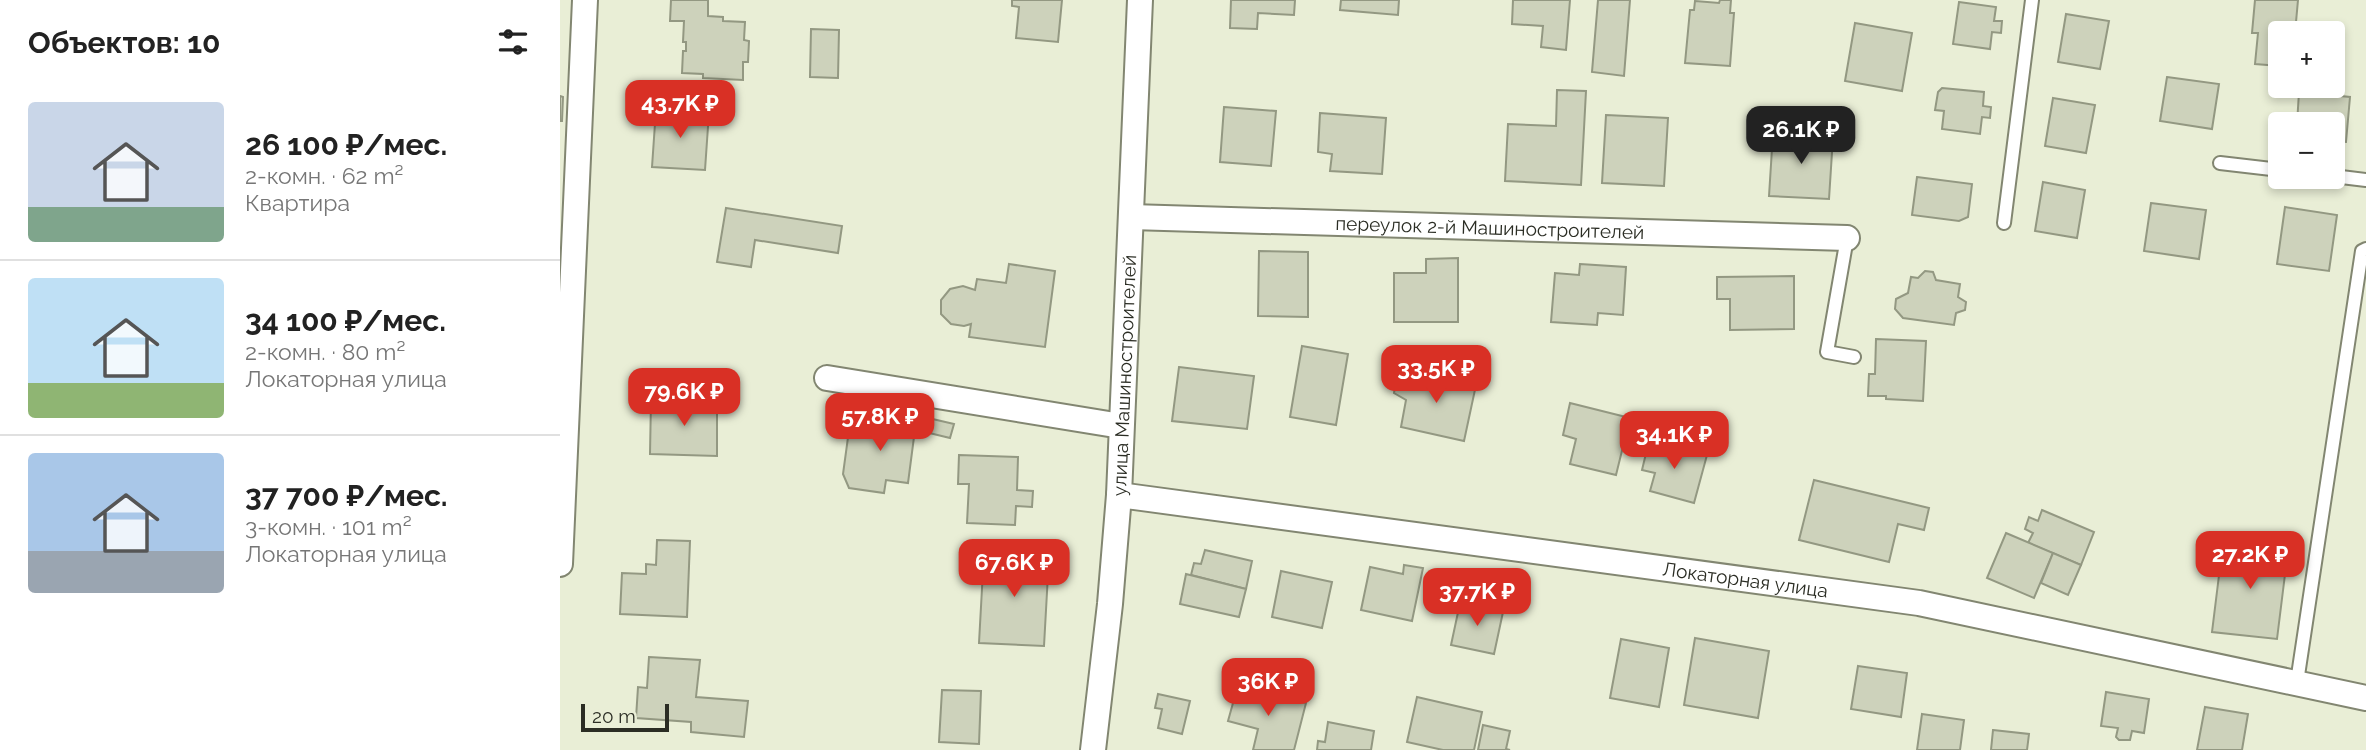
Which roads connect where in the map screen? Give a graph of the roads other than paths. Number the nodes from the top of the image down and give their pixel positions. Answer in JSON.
{"nodes":[{"id":1,"x":585,"y":0,"type":"edge"},
{"id":2,"x":1140,"y":0,"type":"edge"},
{"id":3,"x":2032,"y":0,"type":"edge"},
{"id":4,"x":2220,"y":163,"type":"dead end"},
{"id":5,"x":2268,"y":169,"type":"edge"},
{"id":6,"x":2345,"y":177,"type":"edge"},
{"id":7,"x":2366,"y":180,"type":"edge"},
{"id":8,"x":1131,"y":216,"type":"junction"},
{"id":9,"x":2004,"y":223,"type":"dead end"},
{"id":10,"x":1847,"y":238,"type":"joint"},
{"id":11,"x":2366,"y":249,"type":"edge"},
{"id":12,"x":1854,"y":357,"type":"dead end"},
{"id":13,"x":827,"y":378,"type":"dead end"},
{"id":14,"x":1121,"y":426,"type":"junction"},
{"id":15,"x":1119,"y":495,"type":"junction"},
{"id":16,"x":560,"y":564,"type":"edge"},
{"id":17,"x":2297,"y":682,"type":"junction"},
{"id":18,"x":2366,"y":698,"type":"edge"},
{"id":19,"x":1094,"y":750,"type":"edge"}],
"edges":[{"from":1,"to":16,"type":"street"},
{"from":2,"to":8,"type":"street","name":"улица Машиностроителей"},
{"from":3,"to":9,"type":"lane"},
{"from":4,"to":5,"type":"lane"},
{"from":6,"to":7,"type":"lane"},
{"from":8,"to":10,"type":"street","name":"переулок 2-й Машиностроителей"},
{"from":8,"to":14,"type":"street","name":"улица Машиностроителей"},
{"from":10,"to":12,"type":"lane"},
{"from":11,"to":17,"type":"lane"},
{"from":13,"to":14,"type":"street"},
{"from":14,"to":15,"type":"street","name":"улица Машиностроителей"},
{"from":15,"to":17,"type":"street","name":"Локаторная улица"},
{"from":15,"to":19,"type":"street","name":"улица Машиностроителей"},
{"from":17,"to":18,"type":"street","name":"Локаторная улица"}]}
